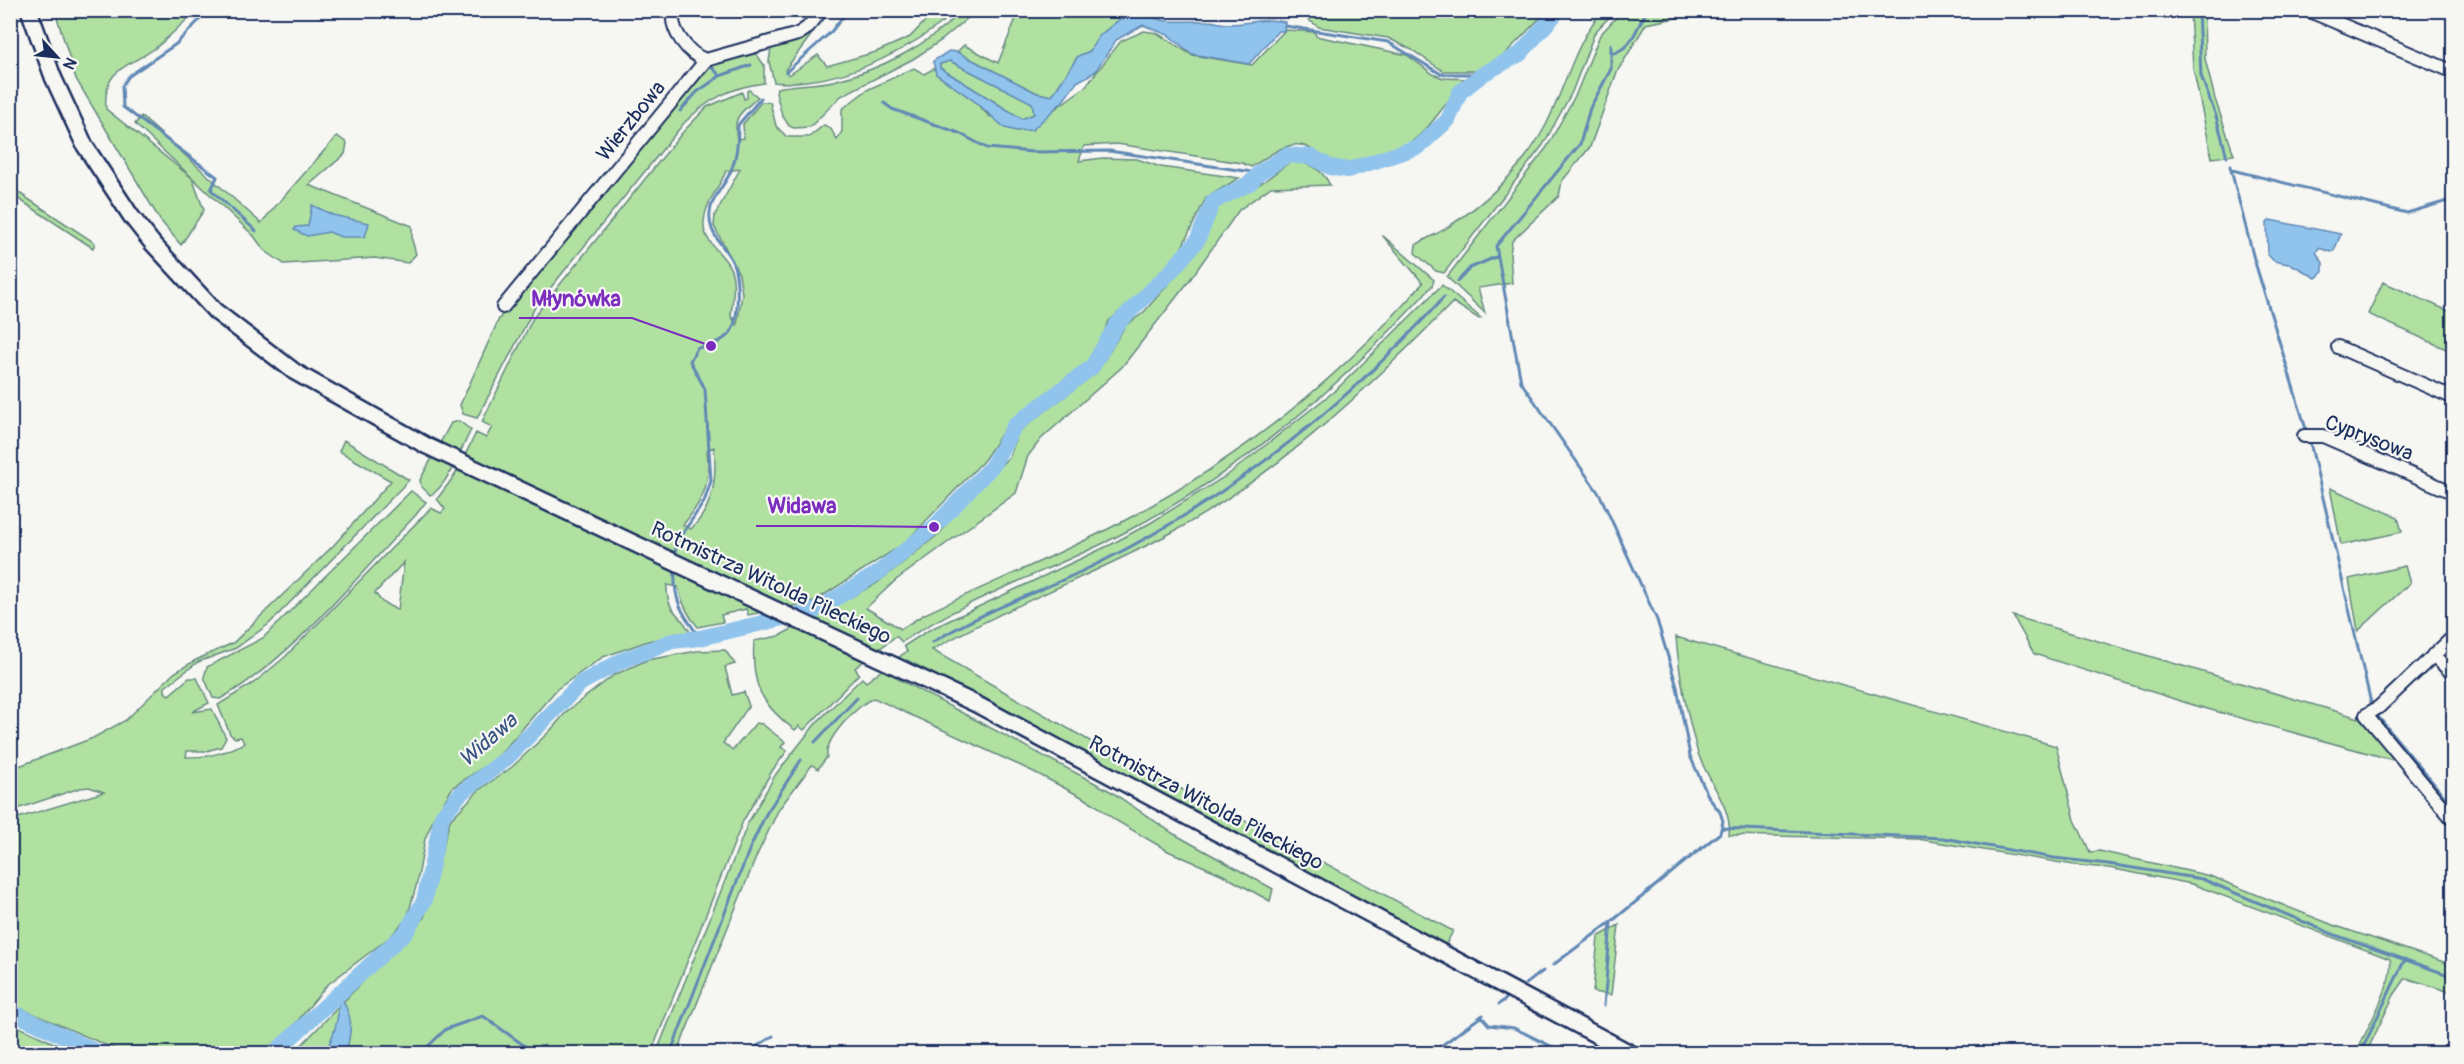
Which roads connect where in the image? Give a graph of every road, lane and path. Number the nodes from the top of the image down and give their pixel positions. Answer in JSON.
{"nodes":[{"id":1,"x":29,"y":10,"type":"edge"},
{"id":2,"x":674,"y":10,"type":"edge"},
{"id":3,"x":822,"y":10,"type":"edge"},
{"id":4,"x":2307,"y":10,"type":"edge"},
{"id":5,"x":705,"y":60,"type":"junction"},
{"id":6,"x":2454,"y":72,"type":"edge"},
{"id":7,"x":503,"y":307,"type":"dead end"},
{"id":8,"x":2338,"y":347,"type":"dead end"},
{"id":9,"x":2454,"y":398,"type":"edge"},
{"id":10,"x":2304,"y":436,"type":"dead end"},
{"id":11,"x":2454,"y":493,"type":"edge"},
{"id":12,"x":2454,"y":636,"type":"edge"},
{"id":13,"x":2433,"y":655,"type":"junction"},
{"id":14,"x":2454,"y":675,"type":"edge"},
{"id":15,"x":2454,"y":821,"type":"edge"},
{"id":16,"x":1632,"y":1053,"type":"edge"}],
"edges":[{"from":1,"to":16,"type":"main road","name":"Rotmistrza Witolda Pileckiego"},
{"from":2,"to":5,"type":"street"},
{"from":3,"to":5,"type":"street"},
{"from":4,"to":6,"type":"street"},
{"from":5,"to":7,"type":"street","name":"Wierzbowa"},
{"from":8,"to":9,"type":"street"},
{"from":10,"to":11,"type":"street","name":"Cyprysowa"},
{"from":12,"to":13,"type":"street"},
{"from":13,"to":14,"type":"street"},
{"from":13,"to":15,"type":"street"}]}
